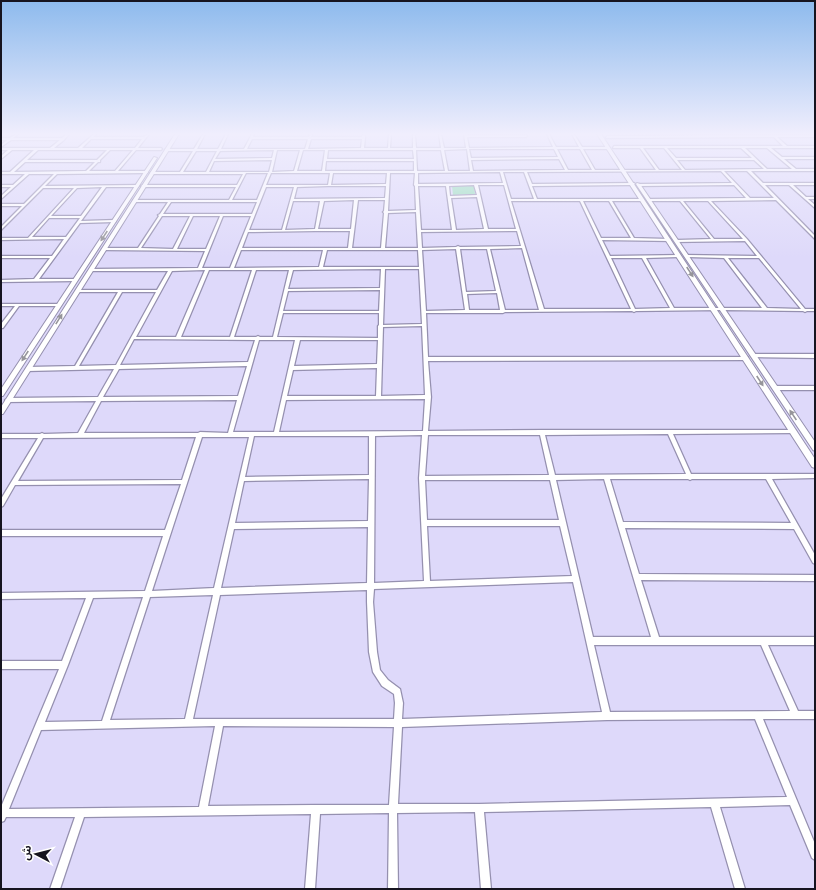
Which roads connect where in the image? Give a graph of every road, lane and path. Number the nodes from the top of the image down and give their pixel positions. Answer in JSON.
{"nodes":[{"id":1,"x":25,"y":176,"type":"edge"},
{"id":2,"x":54,"y":176,"type":"edge"},
{"id":3,"x":146,"y":176,"type":"edge"},
{"id":4,"x":147,"y":176,"type":"edge"},
{"id":5,"x":243,"y":176,"type":"edge"},
{"id":6,"x":268,"y":176,"type":"edge"},
{"id":7,"x":331,"y":176,"type":"edge"},
{"id":8,"x":388,"y":176,"type":"edge"},
{"id":9,"x":416,"y":176,"type":"edge"},
{"id":10,"x":502,"y":176,"type":"edge"},
{"id":11,"x":527,"y":176,"type":"edge"},
{"id":12,"x":630,"y":176,"type":"edge"},
{"id":13,"x":727,"y":176,"type":"edge"},
{"id":14,"x":754,"y":176,"type":"edge"},
{"id":15,"x":504,"y":184,"type":"junction"},
{"id":16,"x":735,"y":184,"type":"junction"},
{"id":17,"x":762,"y":184,"type":"junction"},
{"id":18,"x":790,"y":184,"type":"junction"},
{"id":19,"x":815,"y":184,"type":"edge"},
{"id":20,"x":387,"y":185,"type":"junction"},
{"id":21,"x":416,"y":185,"type":"junction"},
{"id":22,"x":447,"y":185,"type":"junction"},
{"id":23,"x":476,"y":185,"type":"junction"},
{"id":24,"x":530,"y":185,"type":"junction"},
{"id":25,"x":636,"y":185,"type":"junction"},
{"id":26,"x":1,"y":186,"type":"edge"},
{"id":27,"x":14,"y":186,"type":"junction"},
{"id":28,"x":77,"y":186,"type":"junction"},
{"id":29,"x":104,"y":186,"type":"junction"},
{"id":30,"x":136,"y":186,"type":"junction"},
{"id":31,"x":143,"y":186,"type":"junction"},
{"id":32,"x":238,"y":186,"type":"junction"},
{"id":33,"x":264,"y":186,"type":"junction"},
{"id":34,"x":296,"y":186,"type":"junction"},
{"id":35,"x":329,"y":186,"type":"junction"},
{"id":36,"x":43,"y":187,"type":"junction"},
{"id":37,"x":132,"y":193,"type":"junction"},
{"id":38,"x":139,"y":193,"type":"junction"},
{"id":39,"x":478,"y":196,"type":"junction"},
{"id":40,"x":449,"y":197,"type":"junction"},
{"id":41,"x":1,"y":198,"type":"edge"},
{"id":42,"x":806,"y":198,"type":"junction"},
{"id":43,"x":815,"y":198,"type":"edge"},
{"id":44,"x":386,"y":199,"type":"junction"},
{"id":45,"x":749,"y":199,"type":"junction"},
{"id":46,"x":777,"y":199,"type":"junction"},
{"id":47,"x":127,"y":200,"type":"junction"},
{"id":48,"x":292,"y":200,"type":"junction"},
{"id":49,"x":322,"y":200,"type":"junction"},
{"id":50,"x":356,"y":200,"type":"junction"},
{"id":51,"x":509,"y":200,"type":"junction"},
{"id":52,"x":536,"y":200,"type":"junction"},
{"id":53,"x":581,"y":200,"type":"junction"},
{"id":54,"x":610,"y":200,"type":"junction"},
{"id":55,"x":646,"y":200,"type":"junction"},
{"id":56,"x":681,"y":200,"type":"junction"},
{"id":57,"x":709,"y":200,"type":"junction"},
{"id":58,"x":134,"y":201,"type":"junction"},
{"id":59,"x":170,"y":201,"type":"junction"},
{"id":60,"x":230,"y":201,"type":"junction"},
{"id":61,"x":258,"y":201,"type":"junction"},
{"id":62,"x":1,"y":205,"type":"edge"},
{"id":63,"x":24,"y":205,"type":"junction"},
{"id":64,"x":815,"y":207,"type":"edge"},
{"id":65,"x":418,"y":211,"type":"junction"},
{"id":66,"x":385,"y":212,"type":"junction"},
{"id":67,"x":160,"y":215,"type":"junction"},
{"id":68,"x":192,"y":215,"type":"junction"},
{"id":69,"x":222,"y":215,"type":"junction"},
{"id":70,"x":253,"y":215,"type":"junction"},
{"id":71,"x":49,"y":217,"type":"junction"},
{"id":72,"x":82,"y":217,"type":"junction"},
{"id":73,"x":114,"y":221,"type":"junction"},
{"id":74,"x":79,"y":222,"type":"junction"},
{"id":75,"x":1,"y":229,"type":"edge"},
{"id":76,"x":352,"y":230,"type":"junction"},
{"id":77,"x":486,"y":230,"type":"junction"},
{"id":78,"x":518,"y":230,"type":"junction"},
{"id":79,"x":806,"y":230,"type":"junction"},
{"id":80,"x":815,"y":230,"type":"edge"},
{"id":81,"x":247,"y":231,"type":"junction"},
{"id":82,"x":283,"y":231,"type":"junction"},
{"id":83,"x":316,"y":231,"type":"junction"},
{"id":84,"x":419,"y":231,"type":"junction"},
{"id":85,"x":454,"y":231,"type":"junction"},
{"id":86,"x":29,"y":238,"type":"junction"},
{"id":87,"x":67,"y":238,"type":"junction"},
{"id":88,"x":815,"y":238,"type":"edge"},
{"id":89,"x":1,"y":239,"type":"edge"},
{"id":90,"x":599,"y":239,"type":"junction"},
{"id":91,"x":633,"y":239,"type":"junction"},
{"id":92,"x":669,"y":240,"type":"junction"},
{"id":93,"x":713,"y":240,"type":"junction"},
{"id":94,"x":746,"y":240,"type":"junction"},
{"id":95,"x":677,"y":241,"type":"junction"},
{"id":96,"x":488,"y":247,"type":"junction"},
{"id":97,"x":523,"y":247,"type":"junction"},
{"id":98,"x":458,"y":248,"type":"junction"},
{"id":99,"x":104,"y":249,"type":"junction"},
{"id":100,"x":140,"y":249,"type":"junction"},
{"id":101,"x":175,"y":249,"type":"junction"},
{"id":102,"x":240,"y":249,"type":"junction"},
{"id":103,"x":325,"y":249,"type":"junction"},
{"id":104,"x":350,"y":249,"type":"junction"},
{"id":105,"x":383,"y":249,"type":"junction"},
{"id":106,"x":420,"y":249,"type":"junction"},
{"id":107,"x":208,"y":250,"type":"junction"},
{"id":108,"x":643,"y":256,"type":"junction"},
{"id":109,"x":679,"y":256,"type":"junction"},
{"id":110,"x":688,"y":256,"type":"junction"},
{"id":111,"x":1,"y":257,"type":"edge"},
{"id":112,"x":53,"y":257,"type":"junction"},
{"id":113,"x":608,"y":257,"type":"junction"},
{"id":114,"x":725,"y":257,"type":"junction"},
{"id":115,"x":760,"y":257,"type":"junction"},
{"id":116,"x":383,"y":268,"type":"junction"},
{"id":117,"x":421,"y":268,"type":"junction"},
{"id":118,"x":200,"y":269,"type":"junction"},
{"id":119,"x":208,"y":269,"type":"junction"},
{"id":120,"x":232,"y":269,"type":"junction"},
{"id":121,"x":254,"y":269,"type":"junction"},
{"id":122,"x":291,"y":269,"type":"junction"},
{"id":123,"x":321,"y":269,"type":"junction"},
{"id":124,"x":91,"y":270,"type":"junction"},
{"id":125,"x":170,"y":270,"type":"junction"},
{"id":126,"x":36,"y":280,"type":"junction"},
{"id":127,"x":75,"y":280,"type":"junction"},
{"id":128,"x":1,"y":281,"type":"edge"},
{"id":129,"x":381,"y":289,"type":"junction"},
{"id":130,"x":286,"y":290,"type":"junction"},
{"id":131,"x":77,"y":291,"type":"junction"},
{"id":132,"x":122,"y":291,"type":"junction"},
{"id":133,"x":158,"y":291,"type":"junction"},
{"id":134,"x":498,"y":292,"type":"junction"},
{"id":135,"x":464,"y":293,"type":"junction"},
{"id":136,"x":710,"y":303,"type":"junction"},
{"id":137,"x":718,"y":303,"type":"junction"},
{"id":138,"x":59,"y":304,"type":"junction"},
{"id":139,"x":1,"y":305,"type":"edge"},
{"id":140,"x":18,"y":305,"type":"junction"},
{"id":141,"x":723,"y":309,"type":"junction"},
{"id":142,"x":673,"y":310,"type":"junction"},
{"id":143,"x":714,"y":310,"type":"junction"},
{"id":144,"x":766,"y":310,"type":"junction"},
{"id":145,"x":805,"y":310,"type":"junction"},
{"id":146,"x":815,"y":310,"type":"edge"},
{"id":147,"x":542,"y":311,"type":"junction"},
{"id":148,"x":634,"y":311,"type":"junction"},
{"id":149,"x":280,"y":312,"type":"junction"},
{"id":150,"x":381,"y":312,"type":"junction"},
{"id":151,"x":423,"y":312,"type":"junction"},
{"id":152,"x":466,"y":312,"type":"junction"},
{"id":153,"x":502,"y":312,"type":"junction"},
{"id":154,"x":719,"y":318,"type":"junction"},
{"id":155,"x":729,"y":318,"type":"junction"},
{"id":156,"x":424,"y":325,"type":"junction"},
{"id":157,"x":380,"y":326,"type":"junction"},
{"id":158,"x":1,"y":327,"type":"edge"},
{"id":159,"x":43,"y":330,"type":"junction"},
{"id":160,"x":52,"y":330,"type":"junction"},
{"id":161,"x":232,"y":337,"type":"junction"},
{"id":162,"x":258,"y":337,"type":"junction"},
{"id":163,"x":133,"y":338,"type":"junction"},
{"id":164,"x":178,"y":338,"type":"junction"},
{"id":165,"x":275,"y":338,"type":"junction"},
{"id":166,"x":298,"y":338,"type":"junction"},
{"id":167,"x":380,"y":339,"type":"junction"},
{"id":168,"x":33,"y":345,"type":"junction"},
{"id":169,"x":43,"y":345,"type":"junction"},
{"id":170,"x":754,"y":356,"type":"junction"},
{"id":171,"x":815,"y":356,"type":"edge"},
{"id":172,"x":746,"y":358,"type":"junction"},
{"id":173,"x":426,"y":359,"type":"junction"},
{"id":174,"x":250,"y":364,"type":"junction"},
{"id":175,"x":379,"y":366,"type":"junction"},
{"id":176,"x":117,"y":367,"type":"junction"},
{"id":177,"x":76,"y":368,"type":"junction"},
{"id":178,"x":292,"y":368,"type":"junction"},
{"id":179,"x":28,"y":369,"type":"junction"},
{"id":180,"x":775,"y":388,"type":"junction"},
{"id":181,"x":815,"y":388,"type":"edge"},
{"id":182,"x":1,"y":394,"type":"edge"},
{"id":183,"x":378,"y":397,"type":"junction"},
{"id":184,"x":428,"y":397,"type":"junction"},
{"id":185,"x":242,"y":398,"type":"junction"},
{"id":186,"x":284,"y":398,"type":"junction"},
{"id":187,"x":100,"y":399,"type":"junction"},
{"id":188,"x":8,"y":400,"type":"junction"},
{"id":189,"x":1,"y":412,"type":"edge"},
{"id":190,"x":793,"y":431,"type":"junction"},
{"id":191,"x":542,"y":432,"type":"junction"},
{"id":192,"x":670,"y":432,"type":"junction"},
{"id":193,"x":372,"y":433,"type":"junction"},
{"id":194,"x":426,"y":433,"type":"junction"},
{"id":195,"x":200,"y":434,"type":"junction"},
{"id":196,"x":230,"y":434,"type":"junction"},
{"id":197,"x":252,"y":434,"type":"junction"},
{"id":198,"x":276,"y":434,"type":"junction"},
{"id":199,"x":42,"y":435,"type":"junction"},
{"id":200,"x":80,"y":435,"type":"junction"},
{"id":201,"x":1,"y":436,"type":"edge"},
{"id":202,"x":815,"y":448,"type":"edge"},
{"id":203,"x":815,"y":465,"type":"edge"},
{"id":204,"x":815,"y":476,"type":"edge"},
{"id":205,"x":371,"y":477,"type":"junction"},
{"id":206,"x":552,"y":477,"type":"junction"},
{"id":207,"x":606,"y":477,"type":"junction"},
{"id":208,"x":768,"y":477,"type":"junction"},
{"id":209,"x":422,"y":478,"type":"junction"},
{"id":210,"x":690,"y":478,"type":"junction"},
{"id":211,"x":242,"y":479,"type":"junction"},
{"id":212,"x":184,"y":482,"type":"junction"},
{"id":213,"x":13,"y":483,"type":"junction"},
{"id":214,"x":1,"y":504,"type":"edge"},
{"id":215,"x":424,"y":523,"type":"junction"},
{"id":216,"x":563,"y":523,"type":"junction"},
{"id":217,"x":370,"y":524,"type":"junction"},
{"id":218,"x":621,"y":525,"type":"junction"},
{"id":219,"x":231,"y":526,"type":"junction"},
{"id":220,"x":795,"y":526,"type":"junction"},
{"id":221,"x":1,"y":532,"type":"edge"},
{"id":222,"x":168,"y":533,"type":"junction"},
{"id":223,"x":815,"y":561,"type":"edge"},
{"id":224,"x":637,"y":577,"type":"junction"},
{"id":225,"x":815,"y":578,"type":"edge"},
{"id":226,"x":576,"y":579,"type":"junction"},
{"id":227,"x":427,"y":584,"type":"junction"},
{"id":228,"x":371,"y":586,"type":"junction"},
{"id":229,"x":217,"y":592,"type":"junction"},
{"id":230,"x":148,"y":594,"type":"junction"},
{"id":231,"x":91,"y":595,"type":"junction"},
{"id":232,"x":1,"y":596,"type":"edge"},
{"id":233,"x":590,"y":641,"type":"junction"},
{"id":234,"x":656,"y":641,"type":"junction"},
{"id":235,"x":763,"y":641,"type":"junction"},
{"id":236,"x":815,"y":641,"type":"edge"},
{"id":237,"x":1,"y":665,"type":"edge"},
{"id":238,"x":64,"y":665,"type":"junction"},
{"id":239,"x":757,"y":715,"type":"junction"},
{"id":240,"x":796,"y":715,"type":"junction"},
{"id":241,"x":815,"y":715,"type":"edge"},
{"id":242,"x":607,"y":716,"type":"junction"},
{"id":243,"x":220,"y":722,"type":"junction"},
{"id":244,"x":188,"y":723,"type":"junction"},
{"id":245,"x":399,"y":723,"type":"junction"},
{"id":246,"x":105,"y":724,"type":"junction"},
{"id":247,"x":39,"y":726,"type":"junction"},
{"id":248,"x":793,"y":801,"type":"junction"},
{"id":249,"x":714,"y":803,"type":"junction"},
{"id":250,"x":393,"y":808,"type":"junction"},
{"id":251,"x":478,"y":808,"type":"junction"},
{"id":252,"x":316,"y":809,"type":"junction"},
{"id":253,"x":203,"y":810,"type":"junction"},
{"id":254,"x":81,"y":812,"type":"junction"},
{"id":255,"x":2,"y":815,"type":"edge"},
{"id":256,"x":815,"y":856,"type":"edge"},
{"id":257,"x":55,"y":889,"type":"edge"},
{"id":258,"x":310,"y":889,"type":"edge"},
{"id":259,"x":394,"y":889,"type":"edge"},
{"id":260,"x":486,"y":889,"type":"edge"},
{"id":261,"x":740,"y":889,"type":"edge"}],
"edges":[{"from":1,"to":27,"type":"street"},
{"from":2,"to":36,"type":"street"},
{"from":3,"to":30,"type":"street"},
{"from":4,"to":31,"type":"street"},
{"from":5,"to":32,"type":"street"},
{"from":6,"to":33,"type":"street"},
{"from":7,"to":35,"type":"street"},
{"from":8,"to":20,"type":"street"},
{"from":9,"to":21,"type":"street"},
{"from":10,"to":15,"type":"street"},
{"from":11,"to":24,"type":"street"},
{"from":12,"to":25,"type":"street"},
{"from":13,"to":16,"type":"street"},
{"from":14,"to":17,"type":"street"},
{"from":15,"to":23,"type":"street"},
{"from":15,"to":51,"type":"street"},
{"from":16,"to":25,"type":"street"},
{"from":16,"to":45,"type":"street"},
{"from":17,"to":18,"type":"street"},
{"from":17,"to":46,"type":"street"},
{"from":18,"to":19,"type":"street"},
{"from":18,"to":42,"type":"street"},
{"from":20,"to":35,"type":"street"},
{"from":20,"to":44,"type":"street"},
{"from":21,"to":22,"type":"street"},
{"from":21,"to":65,"type":"street"},
{"from":22,"to":23,"type":"street"},
{"from":22,"to":40,"type":"street"},
{"from":23,"to":39,"type":"street"},
{"from":24,"to":25,"type":"street"},
{"from":24,"to":52,"type":"street"},
{"from":25,"to":55,"type":"street"},
{"from":26,"to":27,"type":"street"},
{"from":27,"to":41,"type":"street"},
{"from":28,"to":29,"type":"street"},
{"from":28,"to":36,"type":"street"},
{"from":28,"to":71,"type":"street"},
{"from":29,"to":30,"type":"street"},
{"from":29,"to":72,"type":"street"},
{"from":30,"to":37,"type":"street"},
{"from":31,"to":32,"type":"street"},
{"from":31,"to":38,"type":"street"},
{"from":32,"to":60,"type":"street"},
{"from":33,"to":34,"type":"street"},
{"from":33,"to":61,"type":"street"},
{"from":34,"to":35,"type":"street"},
{"from":34,"to":48,"type":"street"},
{"from":36,"to":63,"type":"street"},
{"from":37,"to":38,"type":"street"},
{"from":37,"to":47,"type":"street"},
{"from":38,"to":58,"type":"street"},
{"from":39,"to":40,"type":"street"},
{"from":39,"to":77,"type":"street"},
{"from":40,"to":85,"type":"street"},
{"from":42,"to":43,"type":"street"},
{"from":42,"to":64,"type":"street"},
{"from":44,"to":50,"type":"street"},
{"from":44,"to":66,"type":"street"},
{"from":45,"to":46,"type":"street"},
{"from":45,"to":57,"type":"street"},
{"from":46,"to":79,"type":"street"},
{"from":47,"to":58,"type":"street"},
{"from":47,"to":73,"type":"street"},
{"from":48,"to":49,"type":"street"},
{"from":48,"to":82,"type":"street"},
{"from":49,"to":50,"type":"street"},
{"from":49,"to":83,"type":"street"},
{"from":50,"to":76,"type":"street"},
{"from":51,"to":52,"type":"street"},
{"from":51,"to":78,"type":"street"},
{"from":52,"to":53,"type":"street"},
{"from":53,"to":54,"type":"street"},
{"from":53,"to":90,"type":"street"},
{"from":54,"to":55,"type":"street"},
{"from":54,"to":91,"type":"street"},
{"from":55,"to":56,"type":"street"},
{"from":55,"to":92,"type":"street"},
{"from":55,"to":95,"type":"street"},
{"from":56,"to":57,"type":"street"},
{"from":56,"to":93,"type":"street"},
{"from":57,"to":94,"type":"street"},
{"from":58,"to":59,"type":"street"},
{"from":58,"to":99,"type":"street"},
{"from":59,"to":60,"type":"street"},
{"from":59,"to":67,"type":"street"},
{"from":60,"to":61,"type":"street"},
{"from":61,"to":70,"type":"street"},
{"from":62,"to":63,"type":"street"},
{"from":63,"to":75,"type":"street"},
{"from":65,"to":66,"type":"street"},
{"from":65,"to":84,"type":"street"},
{"from":66,"to":105,"type":"street"},
{"from":67,"to":68,"type":"street"},
{"from":67,"to":100,"type":"street"},
{"from":68,"to":69,"type":"street"},
{"from":68,"to":101,"type":"street"},
{"from":69,"to":70,"type":"street"},
{"from":69,"to":107,"type":"street"},
{"from":70,"to":81,"type":"street"},
{"from":71,"to":72,"type":"street"},
{"from":71,"to":86,"type":"street"},
{"from":72,"to":74,"type":"street"},
{"from":73,"to":74,"type":"street"},
{"from":73,"to":127,"type":"street","one_way":true},
{"from":74,"to":87,"type":"street"},
{"from":76,"to":83,"type":"street"},
{"from":76,"to":104,"type":"street"},
{"from":77,"to":78,"type":"street"},
{"from":77,"to":85,"type":"street"},
{"from":78,"to":97,"type":"street"},
{"from":79,"to":80,"type":"street"},
{"from":79,"to":88,"type":"street"},
{"from":81,"to":82,"type":"street"},
{"from":81,"to":102,"type":"street"},
{"from":82,"to":83,"type":"street"},
{"from":84,"to":85,"type":"street"},
{"from":84,"to":106,"type":"street"},
{"from":86,"to":87,"type":"street"},
{"from":86,"to":89,"type":"street"},
{"from":87,"to":112,"type":"street"},
{"from":90,"to":91,"type":"street"},
{"from":90,"to":113,"type":"street"},
{"from":91,"to":92,"type":"street"},
{"from":92,"to":109,"type":"street"},
{"from":93,"to":94,"type":"street"},
{"from":93,"to":95,"type":"street"},
{"from":94,"to":115,"type":"street"},
{"from":95,"to":110,"type":"street"},
{"from":96,"to":97,"type":"street"},
{"from":96,"to":98,"type":"street"},
{"from":96,"to":134,"type":"street"},
{"from":97,"to":147,"type":"street"},
{"from":98,"to":106,"type":"street"},
{"from":98,"to":135,"type":"street"},
{"from":99,"to":100,"type":"street"},
{"from":99,"to":124,"type":"street"},
{"from":100,"to":101,"type":"street"},
{"from":101,"to":107,"type":"street"},
{"from":102,"to":103,"type":"street"},
{"from":102,"to":120,"type":"street"},
{"from":103,"to":104,"type":"street"},
{"from":103,"to":123,"type":"street"},
{"from":104,"to":105,"type":"street"},
{"from":105,"to":106,"type":"street"},
{"from":106,"to":117,"type":"street"},
{"from":107,"to":118,"type":"street"},
{"from":108,"to":109,"type":"street"},
{"from":108,"to":113,"type":"street"},
{"from":108,"to":142,"type":"street"},
{"from":109,"to":136,"type":"street","one_way":true},
{"from":110,"to":114,"type":"street"},
{"from":110,"to":137,"type":"street"},
{"from":111,"to":112,"type":"street"},
{"from":112,"to":126,"type":"street"},
{"from":113,"to":148,"type":"street"},
{"from":114,"to":115,"type":"street"},
{"from":114,"to":144,"type":"street"},
{"from":115,"to":145,"type":"street"},
{"from":116,"to":117,"type":"street"},
{"from":116,"to":123,"type":"street"},
{"from":116,"to":129,"type":"street"},
{"from":117,"to":151,"type":"street"},
{"from":118,"to":119,"type":"street"},
{"from":118,"to":125,"type":"street"},
{"from":119,"to":120,"type":"street"},
{"from":119,"to":164,"type":"street"},
{"from":120,"to":121,"type":"street"},
{"from":121,"to":122,"type":"street"},
{"from":121,"to":161,"type":"street"},
{"from":122,"to":123,"type":"street"},
{"from":122,"to":130,"type":"street"},
{"from":124,"to":125,"type":"street"},
{"from":124,"to":131,"type":"street"},
{"from":125,"to":133,"type":"street"},
{"from":126,"to":127,"type":"street"},
{"from":126,"to":128,"type":"street"},
{"from":127,"to":138,"type":"street"},
{"from":129,"to":130,"type":"street"},
{"from":129,"to":150,"type":"street"},
{"from":130,"to":149,"type":"street"},
{"from":131,"to":132,"type":"street"},
{"from":160,"to":131,"type":"street","one_way":true},
{"from":132,"to":133,"type":"street"},
{"from":132,"to":177,"type":"street"},
{"from":133,"to":163,"type":"street"},
{"from":134,"to":135,"type":"street"},
{"from":134,"to":153,"type":"street"},
{"from":135,"to":152,"type":"street"},
{"from":136,"to":137,"type":"street"},
{"from":136,"to":143,"type":"street"},
{"from":137,"to":141,"type":"street"},
{"from":138,"to":140,"type":"street"},
{"from":138,"to":159,"type":"street"},
{"from":139,"to":140,"type":"street"},
{"from":140,"to":158,"type":"street"},
{"from":141,"to":143,"type":"street"},
{"from":141,"to":144,"type":"street"},
{"from":141,"to":155,"type":"street"},
{"from":142,"to":143,"type":"street"},
{"from":142,"to":148,"type":"street"},
{"from":143,"to":154,"type":"street"},
{"from":144,"to":145,"type":"street"},
{"from":145,"to":146,"type":"street"},
{"from":147,"to":148,"type":"street"},
{"from":147,"to":153,"type":"street"},
{"from":149,"to":150,"type":"street"},
{"from":149,"to":165,"type":"street"},
{"from":150,"to":157,"type":"street"},
{"from":151,"to":152,"type":"street"},
{"from":151,"to":156,"type":"street"},
{"from":152,"to":153,"type":"street"},
{"from":154,"to":155,"type":"street"},
{"from":154,"to":172,"type":"street"},
{"from":155,"to":170,"type":"street"},
{"from":156,"to":157,"type":"street"},
{"from":156,"to":173,"type":"street"},
{"from":157,"to":167,"type":"street"},
{"from":159,"to":160,"type":"street"},
{"from":159,"to":168,"type":"street"},
{"from":160,"to":169,"type":"street"},
{"from":161,"to":162,"type":"street"},
{"from":161,"to":164,"type":"street"},
{"from":162,"to":165,"type":"street"},
{"from":162,"to":174,"type":"street"},
{"from":163,"to":164,"type":"street"},
{"from":163,"to":176,"type":"street"},
{"from":165,"to":166,"type":"street"},
{"from":166,"to":167,"type":"street"},
{"from":166,"to":178,"type":"street"},
{"from":167,"to":175,"type":"street"},
{"from":168,"to":169,"type":"street"},
{"from":168,"to":182,"type":"street","one_way":true},
{"from":169,"to":179,"type":"street"},
{"from":170,"to":171,"type":"street"},
{"from":170,"to":180,"type":"street"},
{"from":172,"to":173,"type":"street"},
{"from":172,"to":190,"type":"street","one_way":true},
{"from":173,"to":184,"type":"street"},
{"from":174,"to":176,"type":"street"},
{"from":174,"to":185,"type":"street"},
{"from":175,"to":178,"type":"street"},
{"from":175,"to":183,"type":"street"},
{"from":176,"to":177,"type":"street"},
{"from":176,"to":187,"type":"street"},
{"from":177,"to":179,"type":"street"},
{"from":178,"to":186,"type":"street"},
{"from":179,"to":188,"type":"street"},
{"from":180,"to":181,"type":"street"},
{"from":202,"to":180,"type":"street","one_way":true},
{"from":183,"to":184,"type":"street"},
{"from":183,"to":186,"type":"street"},
{"from":184,"to":194,"type":"street"},
{"from":185,"to":187,"type":"street"},
{"from":185,"to":196,"type":"street"},
{"from":186,"to":198,"type":"street"},
{"from":187,"to":188,"type":"street"},
{"from":187,"to":200,"type":"street"},
{"from":188,"to":189,"type":"street"},
{"from":190,"to":192,"type":"street"},
{"from":190,"to":203,"type":"street"},
{"from":191,"to":192,"type":"street"},
{"from":191,"to":194,"type":"street"},
{"from":191,"to":206,"type":"street"},
{"from":192,"to":210,"type":"street"},
{"from":193,"to":194,"type":"street"},
{"from":193,"to":198,"type":"street"},
{"from":193,"to":205,"type":"street"},
{"from":194,"to":209,"type":"street"},
{"from":195,"to":196,"type":"street"},
{"from":195,"to":200,"type":"street"},
{"from":195,"to":212,"type":"street"},
{"from":196,"to":197,"type":"street"},
{"from":197,"to":198,"type":"street"},
{"from":197,"to":211,"type":"street"},
{"from":199,"to":200,"type":"street"},
{"from":199,"to":201,"type":"street"},
{"from":199,"to":213,"type":"street"},
{"from":204,"to":208,"type":"street"},
{"from":205,"to":211,"type":"street"},
{"from":205,"to":217,"type":"street"},
{"from":206,"to":207,"type":"street"},
{"from":206,"to":209,"type":"street"},
{"from":206,"to":216,"type":"street"},
{"from":207,"to":210,"type":"street"},
{"from":207,"to":218,"type":"street"},
{"from":208,"to":210,"type":"street"},
{"from":208,"to":220,"type":"street"},
{"from":209,"to":215,"type":"street"},
{"from":211,"to":219,"type":"street"},
{"from":212,"to":213,"type":"street"},
{"from":212,"to":222,"type":"street"},
{"from":213,"to":214,"type":"street"},
{"from":215,"to":216,"type":"street"},
{"from":215,"to":227,"type":"street"},
{"from":216,"to":226,"type":"street"},
{"from":217,"to":219,"type":"street"},
{"from":217,"to":228,"type":"street"},
{"from":218,"to":220,"type":"street"},
{"from":218,"to":224,"type":"street"},
{"from":219,"to":229,"type":"street"},
{"from":220,"to":223,"type":"street"},
{"from":221,"to":222,"type":"street"},
{"from":222,"to":230,"type":"street"},
{"from":224,"to":225,"type":"street"},
{"from":224,"to":234,"type":"street"},
{"from":226,"to":227,"type":"street"},
{"from":226,"to":233,"type":"street"},
{"from":227,"to":228,"type":"street"},
{"from":228,"to":229,"type":"street"},
{"from":228,"to":245,"type":"street"},
{"from":229,"to":230,"type":"street"},
{"from":229,"to":244,"type":"street"},
{"from":230,"to":231,"type":"street"},
{"from":230,"to":246,"type":"street"},
{"from":231,"to":232,"type":"street"},
{"from":231,"to":238,"type":"street"},
{"from":233,"to":234,"type":"street"},
{"from":233,"to":242,"type":"street"},
{"from":234,"to":235,"type":"street"},
{"from":235,"to":236,"type":"street"},
{"from":235,"to":240,"type":"street"},
{"from":237,"to":238,"type":"street"},
{"from":238,"to":247,"type":"street"},
{"from":239,"to":240,"type":"street"},
{"from":239,"to":242,"type":"street"},
{"from":239,"to":248,"type":"street"},
{"from":240,"to":241,"type":"street"},
{"from":242,"to":245,"type":"street"},
{"from":243,"to":244,"type":"street"},
{"from":243,"to":245,"type":"street"},
{"from":243,"to":253,"type":"street"},
{"from":244,"to":246,"type":"street"},
{"from":245,"to":250,"type":"street"},
{"from":246,"to":247,"type":"street"},
{"from":247,"to":255,"type":"street"},
{"from":248,"to":249,"type":"street"},
{"from":248,"to":256,"type":"street"},
{"from":249,"to":251,"type":"street"},
{"from":249,"to":261,"type":"street"},
{"from":250,"to":251,"type":"street"},
{"from":250,"to":252,"type":"street"},
{"from":250,"to":259,"type":"street"},
{"from":251,"to":260,"type":"street"},
{"from":252,"to":253,"type":"street"},
{"from":252,"to":258,"type":"street"},
{"from":253,"to":254,"type":"street"},
{"from":254,"to":255,"type":"street"},
{"from":254,"to":257,"type":"street"}]}
